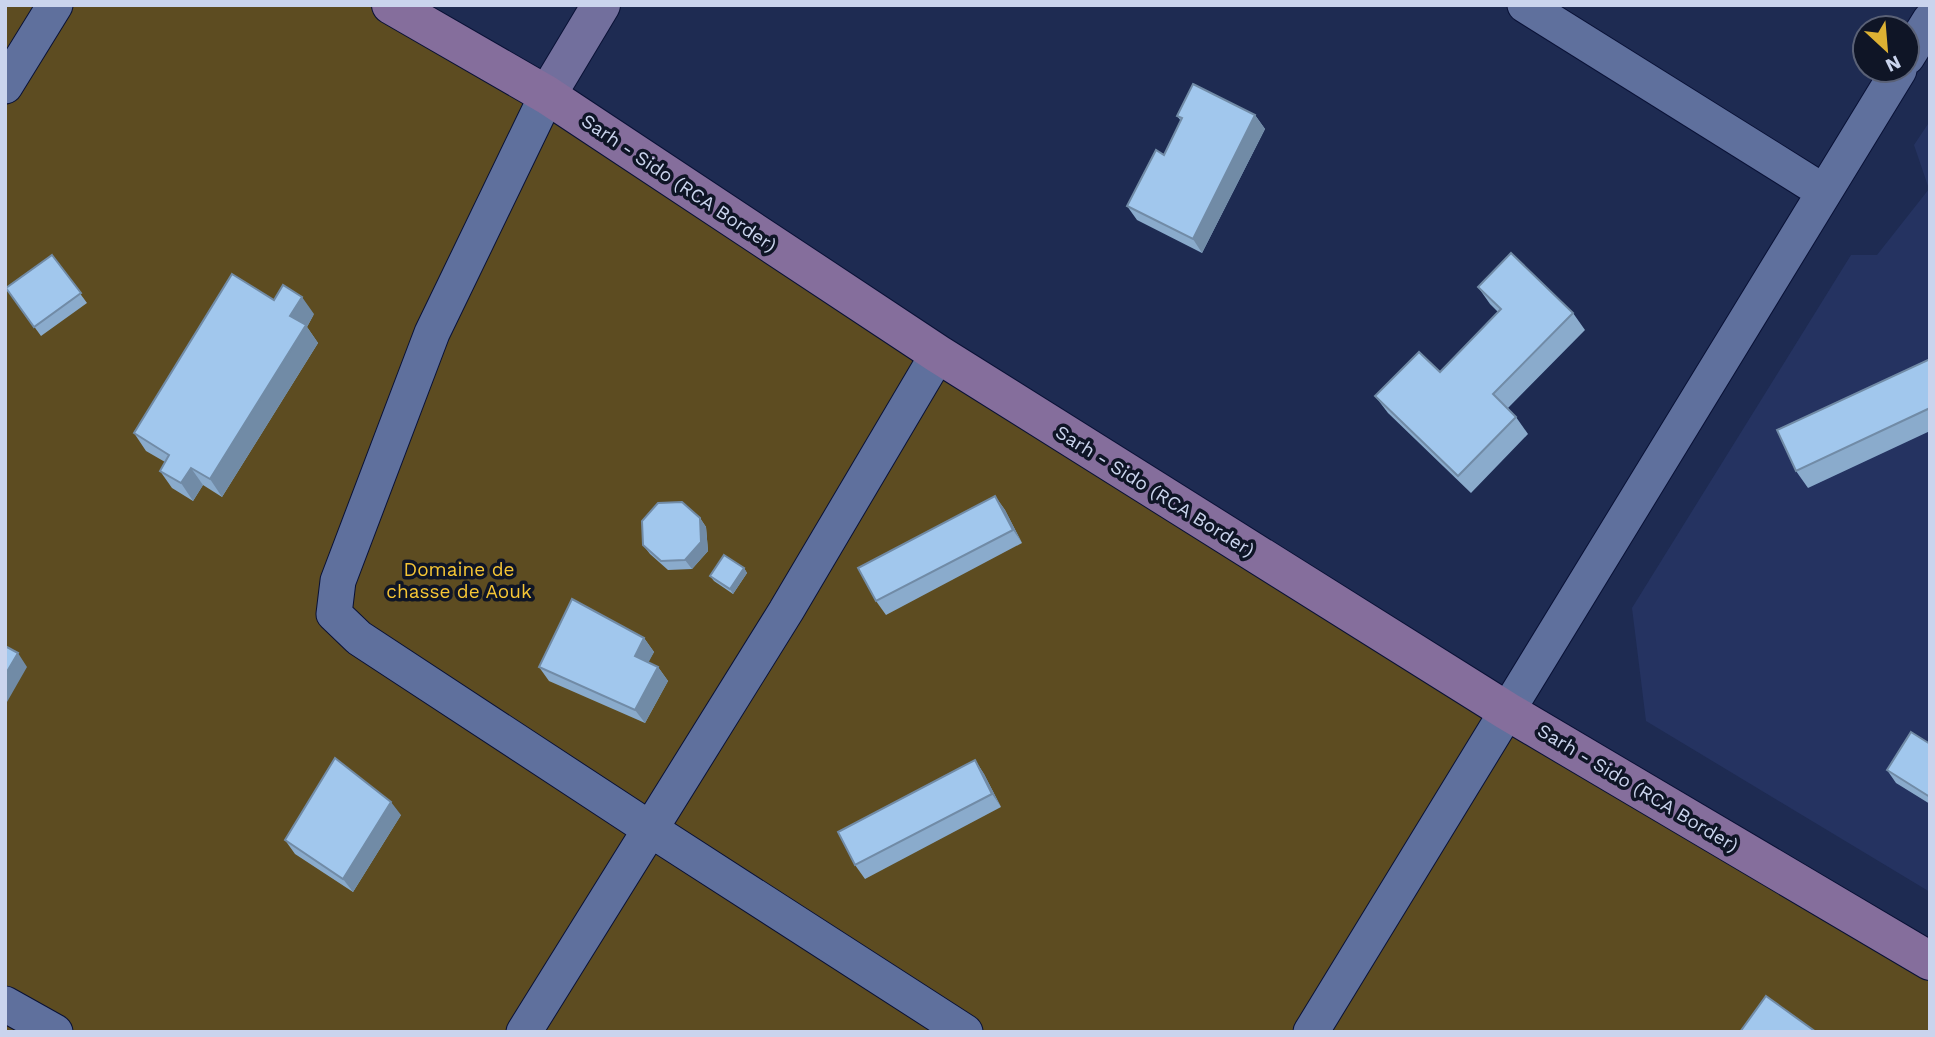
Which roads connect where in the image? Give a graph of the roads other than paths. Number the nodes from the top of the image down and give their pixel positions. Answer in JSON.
{"nodes":[{"id":1,"x":55,"y":5,"type":"edge"},
{"id":2,"x":391,"y":5,"type":"edge"},
{"id":3,"x":601,"y":5,"type":"edge"},
{"id":4,"x":1525,"y":5,"type":"edge"},
{"id":5,"x":1890,"y":84,"type":"edge"},
{"id":6,"x":5,"y":86,"type":"edge"},
{"id":7,"x":547,"y":95,"type":"junction"},
{"id":8,"x":1824,"y":192,"type":"junction"},
{"id":9,"x":938,"y":354,"type":"junction"},
{"id":10,"x":1507,"y":711,"type":"junction"},
{"id":11,"x":650,"y":829,"type":"junction"},
{"id":12,"x":1930,"y":961,"type":"edge"},
{"id":13,"x":5,"y":1004,"type":"edge"},
{"id":14,"x":55,"y":1032,"type":"edge"},
{"id":15,"x":524,"y":1032,"type":"edge"},
{"id":16,"x":965,"y":1032,"type":"edge"},
{"id":17,"x":1311,"y":1032,"type":"edge"}],
"edges":[{"from":1,"to":6,"type":"street"},
{"from":2,"to":7,"type":"main road","name":"Sarh - Sido (RCA Border)"},
{"from":3,"to":7,"type":"street"},
{"from":4,"to":8,"type":"street"},
{"from":5,"to":8,"type":"street"},
{"from":7,"to":9,"type":"main road","name":"Sarh - Sido (RCA Border)"},
{"from":7,"to":11,"type":"street"},
{"from":8,"to":10,"type":"street"},
{"from":9,"to":10,"type":"main road","name":"Sarh - Sido (RCA Border)"},
{"from":9,"to":11,"type":"street"},
{"from":10,"to":12,"type":"main road","name":"Sarh - Sido (RCA Border)"},
{"from":10,"to":17,"type":"street"},
{"from":11,"to":15,"type":"street"},
{"from":11,"to":16,"type":"street"},
{"from":13,"to":14,"type":"street"}]}
